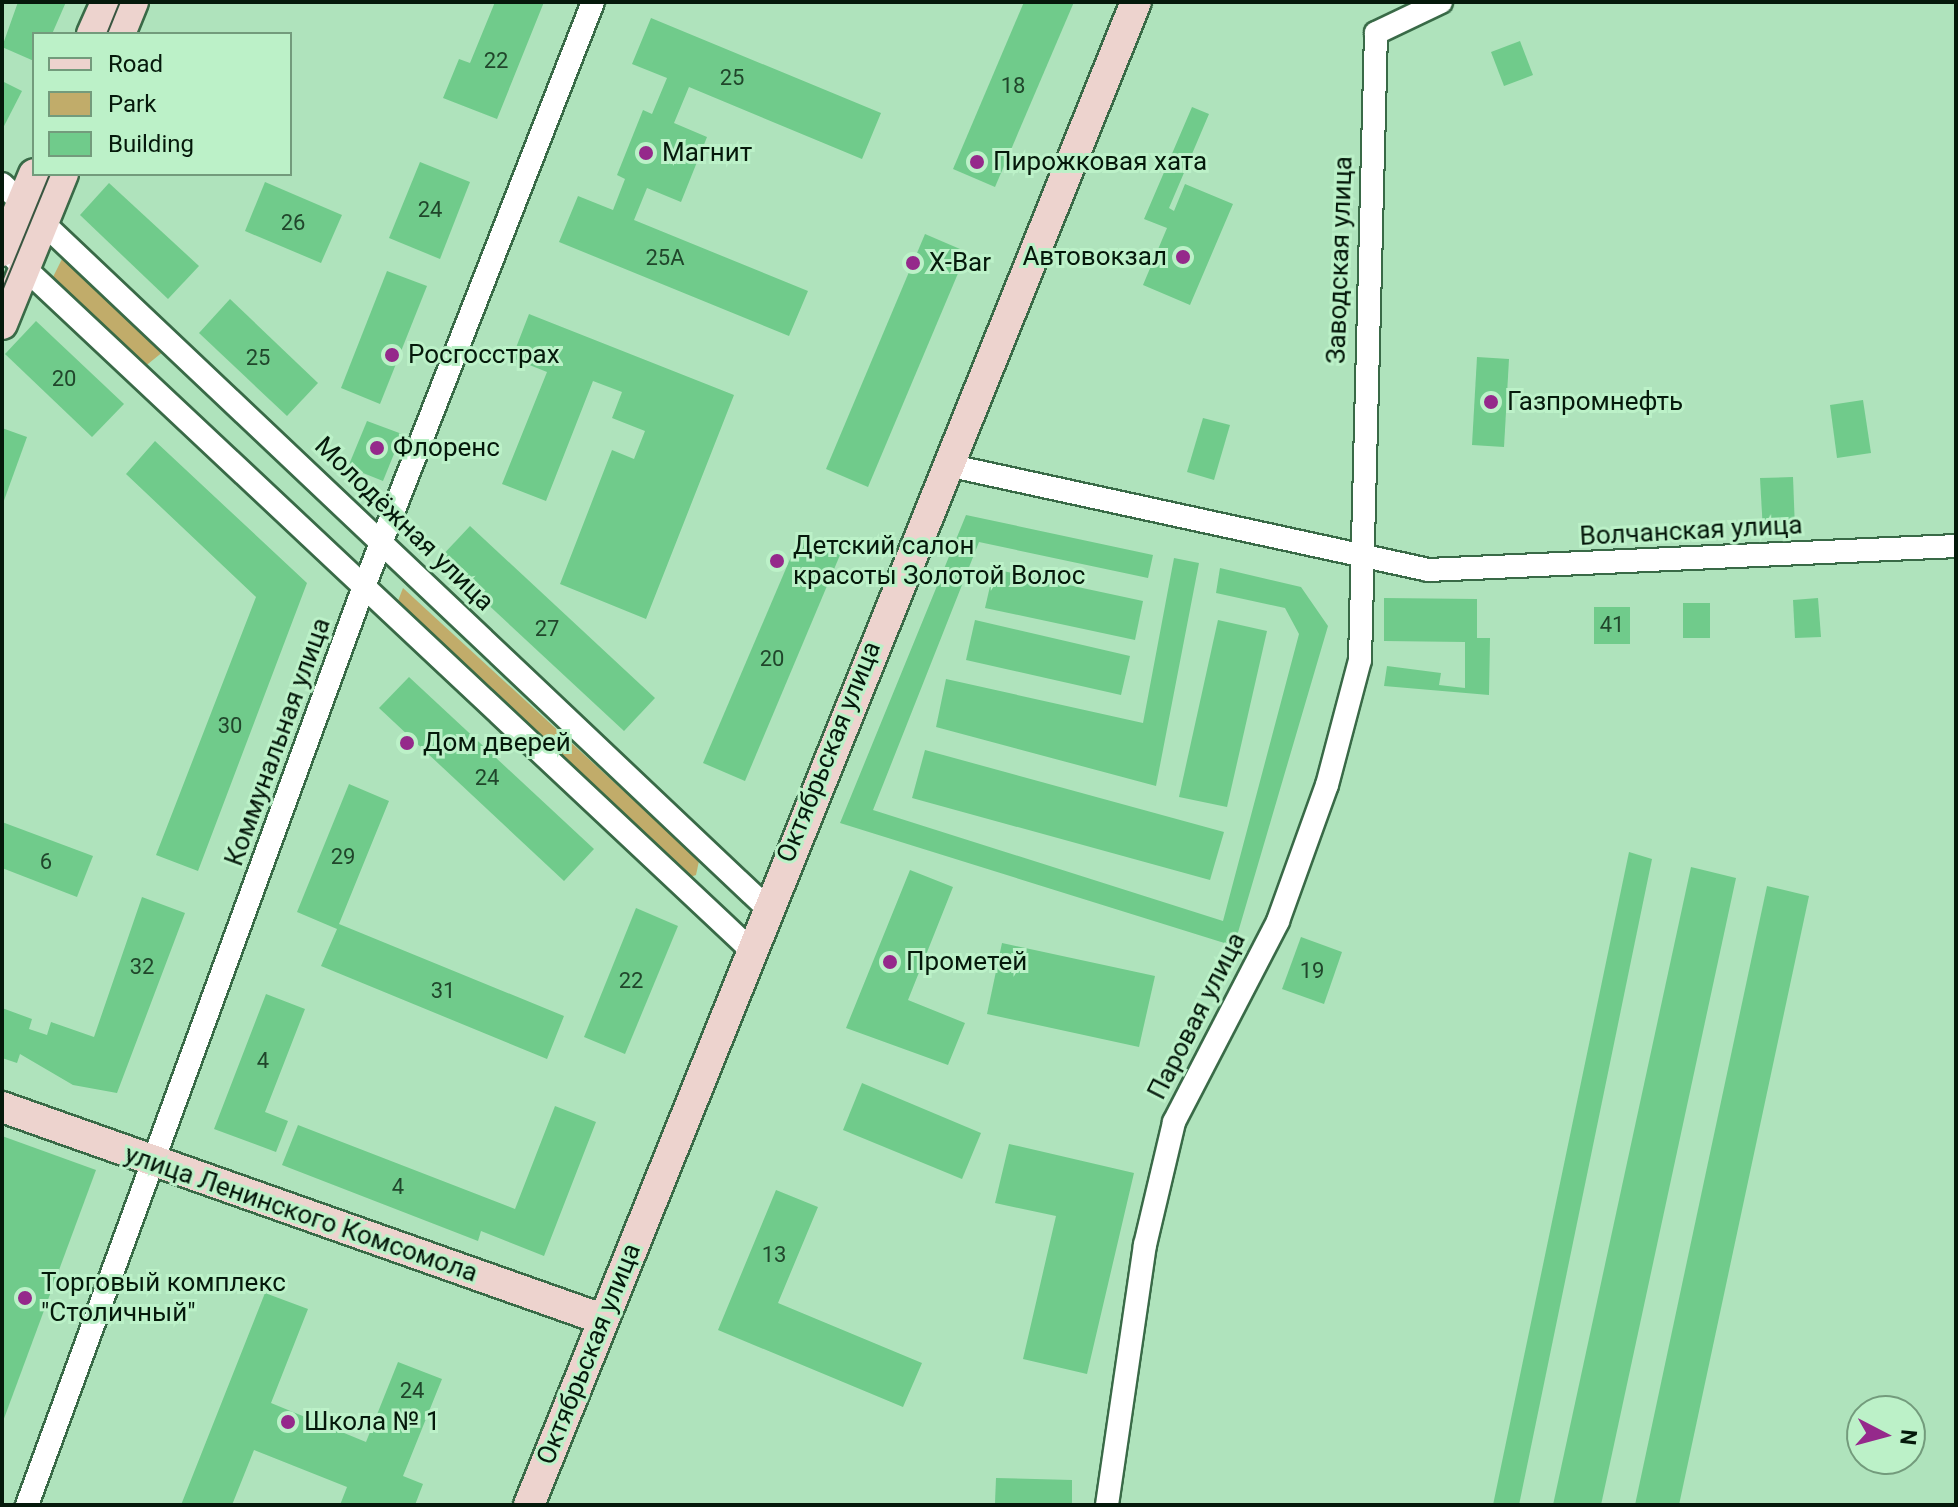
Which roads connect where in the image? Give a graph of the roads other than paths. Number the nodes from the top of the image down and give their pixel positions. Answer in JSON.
{"nodes":[{"id":1,"x":106,"y":2,"type":"edge"},
{"id":2,"x":133,"y":2,"type":"edge"},
{"id":3,"x":593,"y":2,"type":"edge"},
{"id":4,"x":1136,"y":2,"type":"edge"},
{"id":5,"x":1441,"y":2,"type":"edge"},
{"id":6,"x":93,"y":32,"type":"edge"},
{"id":7,"x":121,"y":32,"type":"edge"},
{"id":8,"x":59,"y":176,"type":"edge"},
{"id":9,"x":26,"y":195,"type":"edge"},
{"id":10,"x":8,"y":254,"type":"edge"},
{"id":11,"x":2,"y":324,"type":"edge"},
{"id":12,"x":947,"y":465,"type":"junction"},
{"id":13,"x":381,"y":541,"type":"junction"},
{"id":14,"x":1956,"y":546,"type":"edge"},
{"id":15,"x":1365,"y":561,"type":"junction"},
{"id":16,"x":363,"y":589,"type":"junction"},
{"id":17,"x":766,"y":907,"type":"junction"},
{"id":18,"x":749,"y":948,"type":"junction"},
{"id":19,"x":2,"y":1107,"type":"edge"},
{"id":20,"x":157,"y":1164,"type":"junction"},
{"id":21,"x":602,"y":1319,"type":"junction"},
{"id":22,"x":27,"y":1505,"type":"edge"},
{"id":23,"x":529,"y":1505,"type":"edge"},
{"id":24,"x":1107,"y":1505,"type":"edge"}],
"edges":[{"from":1,"to":6,"type":"main road"},
{"from":2,"to":7,"type":"main road"},
{"from":3,"to":13,"type":"street","name":"Коммунальная улица"},
{"from":4,"to":12,"type":"main road","name":"Октябрьская улица"},
{"from":5,"to":15,"type":"street","name":"Заводская улица"},
{"from":8,"to":9,"type":"main road"},
{"from":9,"to":10,"type":"main road"},
{"from":9,"to":13,"type":"street","name":"Молодёжная улица"},
{"from":10,"to":11,"type":"main road"},
{"from":10,"to":16,"type":"street"},
{"from":12,"to":15,"type":"street","name":"Волчанская улица"},
{"from":12,"to":17,"type":"main road","name":"Октябрьская улица"},
{"from":13,"to":16,"type":"street","name":"Коммунальная улица"},
{"from":13,"to":17,"type":"street","name":"Молодёжная улица"},
{"from":14,"to":15,"type":"street","name":"Волчанская улица"},
{"from":15,"to":24,"type":"street","name":"Паровая улица"},
{"from":16,"to":18,"type":"street"},
{"from":16,"to":20,"type":"street","name":"Коммунальная улица"},
{"from":17,"to":18,"type":"main road","name":"Октябрьская улица"},
{"from":18,"to":21,"type":"main road","name":"Октябрьская улица"},
{"from":19,"to":20,"type":"main road","name":"улица Ленинского Комсомола"},
{"from":20,"to":21,"type":"main road","name":"улица Ленинского Комсомола"},
{"from":20,"to":22,"type":"street","name":"Коммунальная улица"},
{"from":21,"to":23,"type":"main road","name":"Октябрьская улица"}]}
